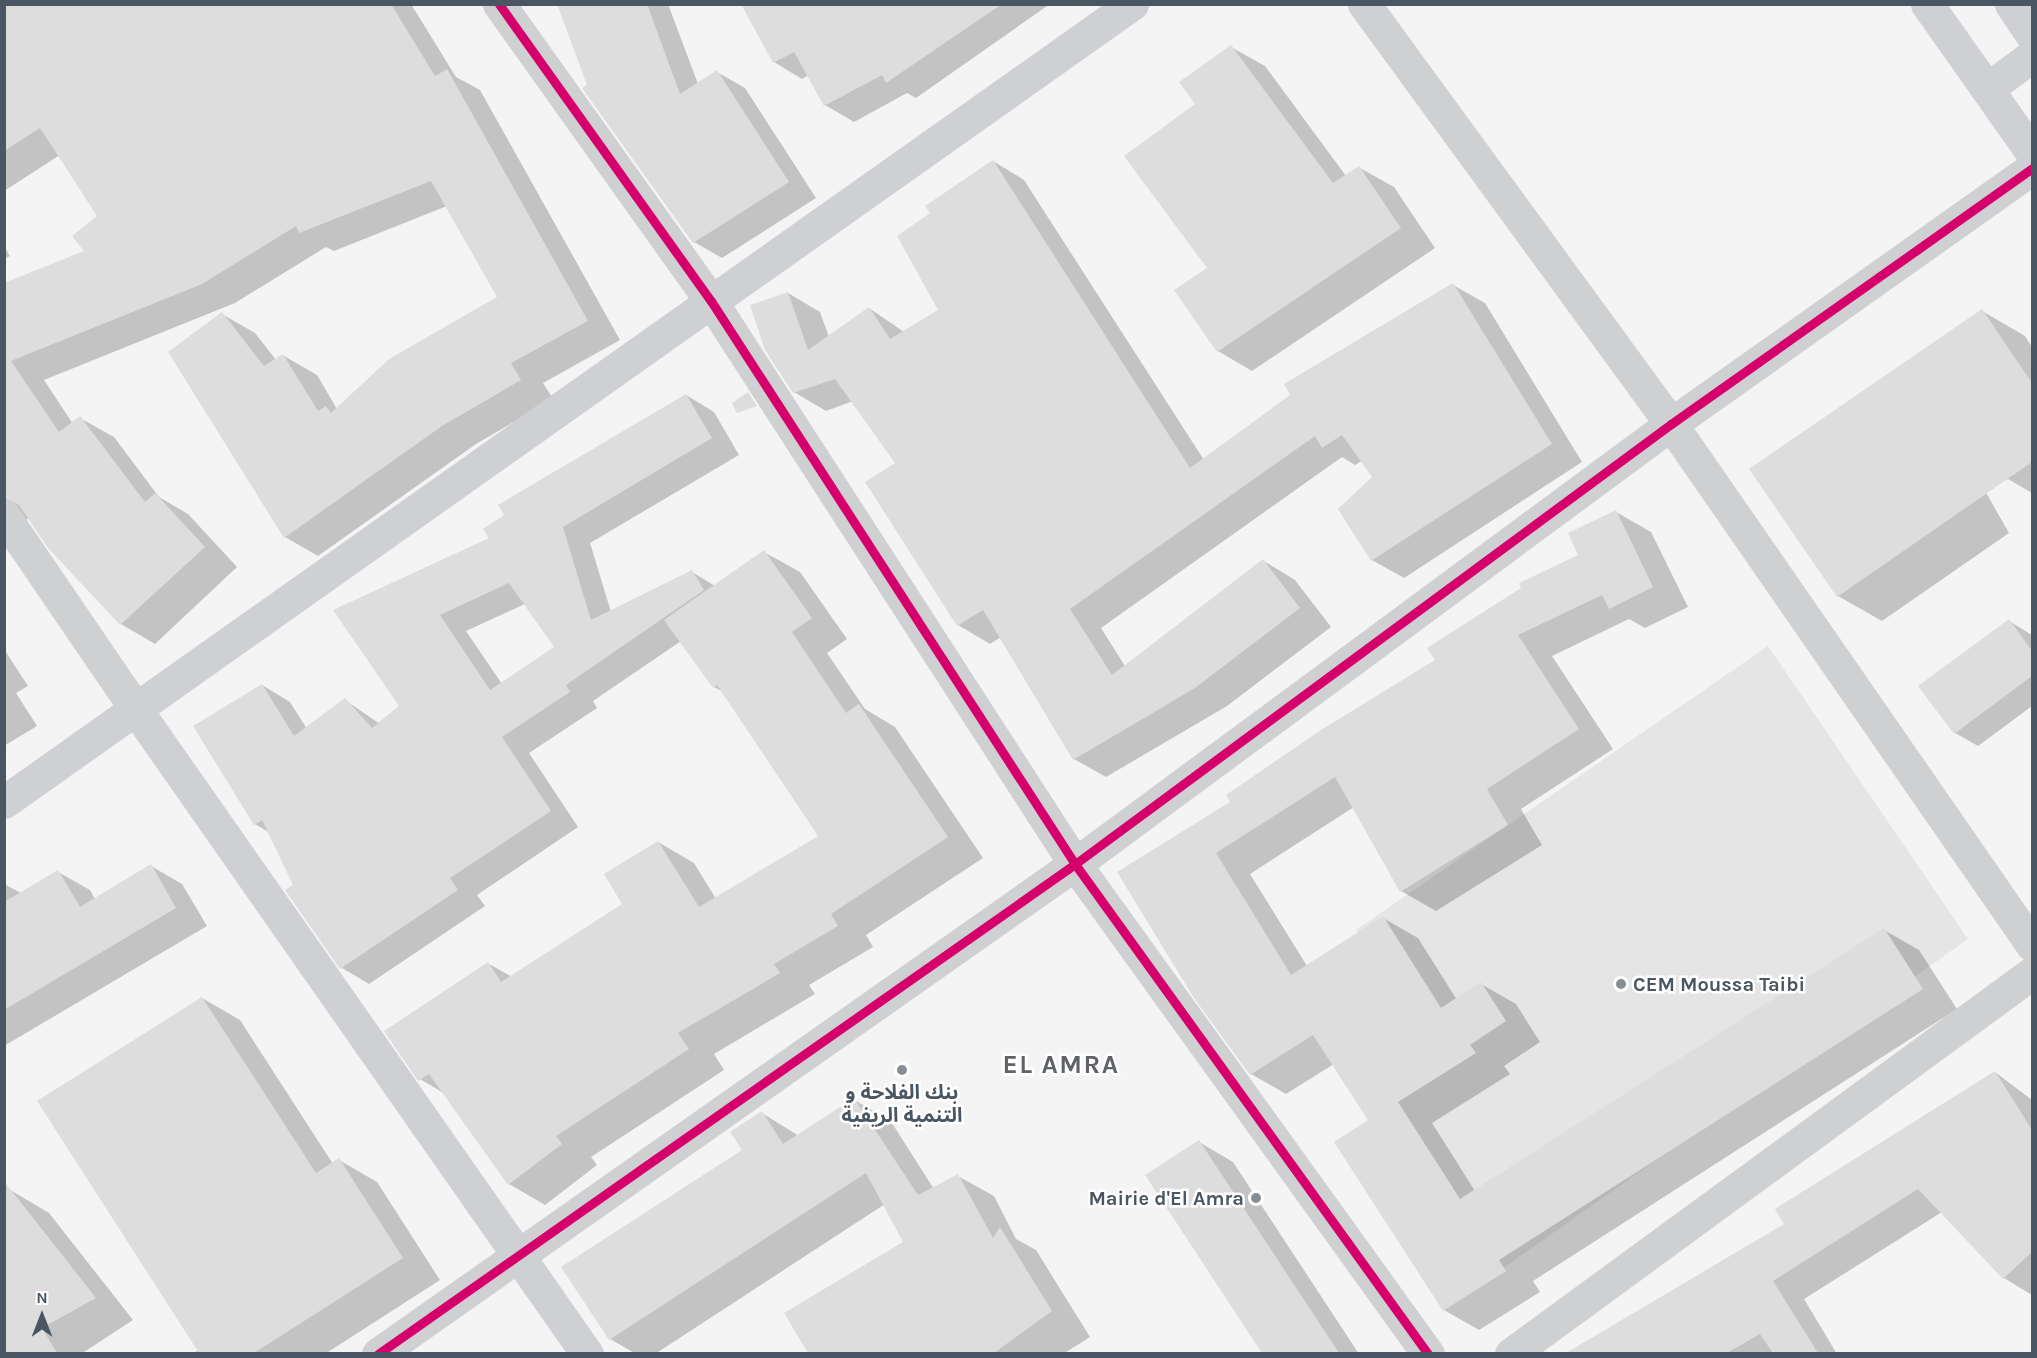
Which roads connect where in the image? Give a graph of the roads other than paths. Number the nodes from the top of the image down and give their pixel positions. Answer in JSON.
{"nodes":[{"id":1,"x":499,"y":4,"type":"edge"},
{"id":2,"x":1132,"y":4,"type":"edge"},
{"id":3,"x":1364,"y":4,"type":"edge"},
{"id":4,"x":1927,"y":4,"type":"edge"},
{"id":5,"x":2011,"y":4,"type":"edge"},
{"id":6,"x":2032,"y":35,"type":"edge"},
{"id":7,"x":2032,"y":56,"type":"edge"},
{"id":8,"x":1988,"y":89,"type":"junction"},
{"id":9,"x":2032,"y":153,"type":"edge"},
{"id":10,"x":2032,"y":168,"type":"edge"},
{"id":11,"x":711,"y":301,"type":"junction"},
{"id":12,"x":1671,"y":424,"type":"junction"},
{"id":13,"x":4,"y":516,"type":"edge"},
{"id":14,"x":137,"y":711,"type":"junction"},
{"id":15,"x":4,"y":802,"type":"edge"},
{"id":16,"x":1075,"y":864,"type":"junction"},
{"id":17,"x":2032,"y":945,"type":"edge"},
{"id":18,"x":2032,"y":974,"type":"edge"},
{"id":19,"x":516,"y":1255,"type":"junction"},
{"id":20,"x":378,"y":1353,"type":"edge"},
{"id":21,"x":587,"y":1353,"type":"edge"},
{"id":22,"x":1428,"y":1353,"type":"edge"},
{"id":23,"x":1511,"y":1353,"type":"edge"}],
"edges":[{"from":1,"to":11,"type":"street"},
{"from":2,"to":11,"type":"main road"},
{"from":3,"to":12,"type":"street"},
{"from":4,"to":8,"type":"main road"},
{"from":5,"to":6,"type":"main road"},
{"from":7,"to":8,"type":"street"},
{"from":8,"to":9,"type":"main road"},
{"from":10,"to":12,"type":"street"},
{"from":11,"to":14,"type":"main road"},
{"from":11,"to":16,"type":"street"},
{"from":12,"to":16,"type":"street"},
{"from":12,"to":17,"type":"street"},
{"from":13,"to":14,"type":"street"},
{"from":14,"to":15,"type":"main road"},
{"from":14,"to":19,"type":"main road"},
{"from":16,"to":19,"type":"street"},
{"from":16,"to":22,"type":"street"},
{"from":18,"to":23,"type":"street"},
{"from":19,"to":20,"type":"street"},
{"from":19,"to":21,"type":"main road"}]}
